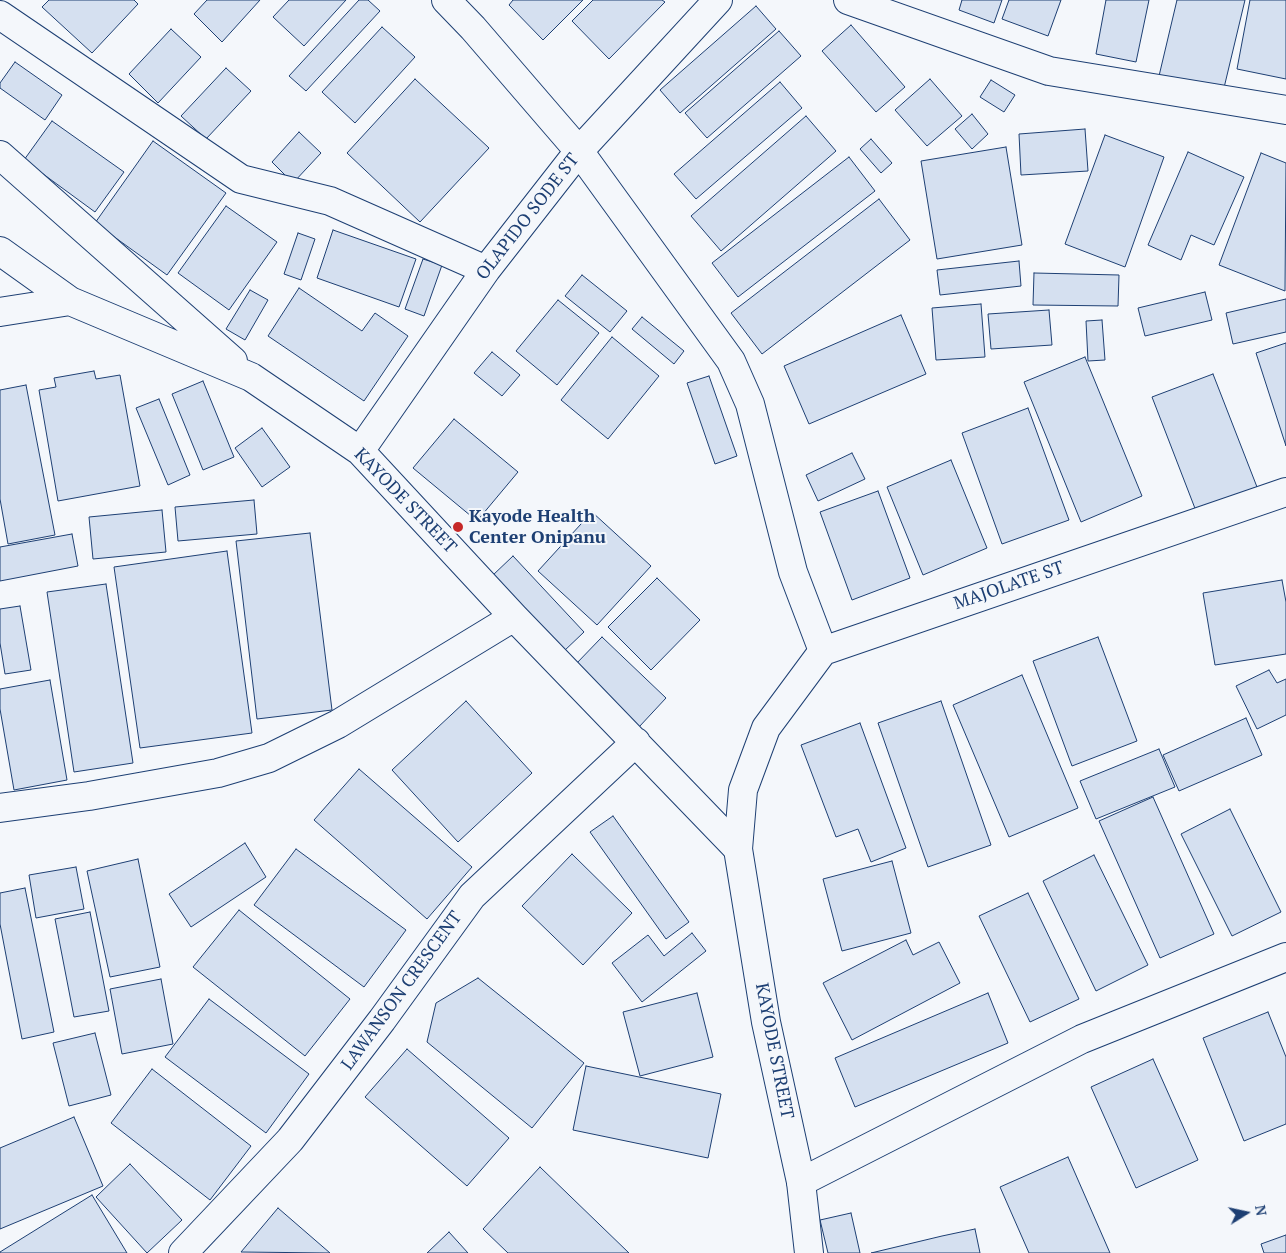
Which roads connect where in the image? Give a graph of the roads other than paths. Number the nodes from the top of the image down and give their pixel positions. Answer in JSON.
{"nodes":[{"id":1,"x":446,"y":0,"type":"edge"},
{"id":2,"x":718,"y":0,"type":"edge"},
{"id":3,"x":848,"y":0,"type":"edge"},
{"id":4,"x":0,"y":15,"type":"edge"},
{"id":5,"x":1286,"y":110,"type":"edge"},
{"id":6,"x":579,"y":151,"type":"junction"},
{"id":7,"x":0,"y":155,"type":"edge"},
{"id":8,"x":0,"y":251,"type":"edge"},
{"id":9,"x":486,"y":270,"type":"junction"},
{"id":10,"x":70,"y":301,"type":"junction"},
{"id":11,"x":0,"y":312,"type":"edge"},
{"id":12,"x":251,"y":377,"type":"junction"},
{"id":13,"x":360,"y":451,"type":"junction"},
{"id":14,"x":1286,"y":492,"type":"edge"},
{"id":15,"x":514,"y":617,"type":"junction"},
{"id":16,"x":823,"y":651,"type":"junction"},
{"id":17,"x":636,"y":742,"type":"junction"},
{"id":18,"x":0,"y":808,"type":"edge"},
{"id":19,"x":738,"y":850,"type":"junction"},
{"id":20,"x":1286,"y":957,"type":"edge"},
{"id":21,"x":801,"y":1182,"type":"junction"},
{"id":22,"x":805,"y":1251,"type":"edge"},
{"id":23,"x":183,"y":1253,"type":"edge"}],
"edges":[{"from":1,"to":6,"type":"street"},
{"from":2,"to":6,"type":"street","name":"OLAPIDO SODE ST"},
{"from":3,"to":5,"type":"street"},
{"from":4,"to":9,"type":"street"},
{"from":6,"to":9,"type":"street","name":"OLAPIDO SODE ST"},
{"from":6,"to":16,"type":"street"},
{"from":7,"to":12,"type":"street"},
{"from":8,"to":10,"type":"street","name":"KAYODE STREET"},
{"from":9,"to":13,"type":"street","name":"OLAPIDO SODE ST"},
{"from":10,"to":11,"type":"street"},
{"from":10,"to":12,"type":"street","name":"KAYODE STREET"},
{"from":12,"to":13,"type":"street","name":"KAYODE STREET"},
{"from":13,"to":15,"type":"street","name":"KAYODE STREET"},
{"from":14,"to":16,"type":"street","name":"MAJOLATE ST"},
{"from":15,"to":17,"type":"street","name":"KAYODE STREET"},
{"from":15,"to":18,"type":"street"},
{"from":16,"to":19,"type":"street","name":"KAYODE STREET"},
{"from":17,"to":19,"type":"street","name":"KAYODE STREET"},
{"from":17,"to":23,"type":"street","name":"LAWANSON CRESCENT"},
{"from":19,"to":21,"type":"street","name":"KAYODE STREET"},
{"from":20,"to":21,"type":"street"},
{"from":21,"to":22,"type":"street","name":"KAYODE STREET"}]}
